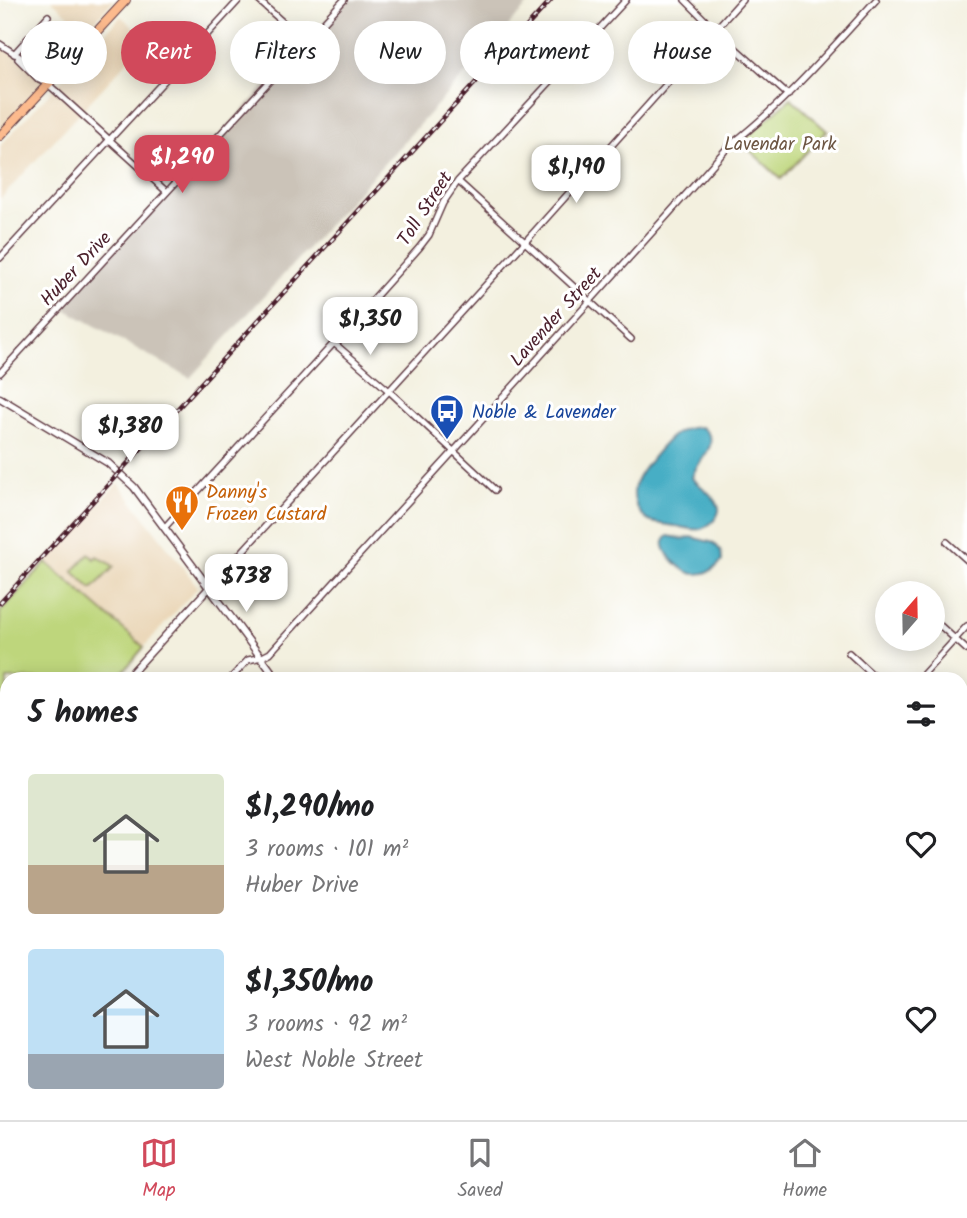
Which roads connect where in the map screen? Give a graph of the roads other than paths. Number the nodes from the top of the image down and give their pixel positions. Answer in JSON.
{"nodes":[{"id":1,"x":126,"y":0,"type":"edge"},
{"id":2,"x":239,"y":0,"type":"edge"},
{"id":3,"x":258,"y":0,"type":"edge"},
{"id":4,"x":344,"y":0,"type":"edge"},
{"id":5,"x":626,"y":0,"type":"edge"},
{"id":6,"x":685,"y":0,"type":"edge"},
{"id":7,"x":742,"y":0,"type":"edge"},
{"id":8,"x":876,"y":0,"type":"edge"},
{"id":9,"x":48,"y":16,"type":"dead end"},
{"id":10,"x":106,"y":21,"type":"edge"},
{"id":11,"x":282,"y":21,"type":"edge"},
{"id":12,"x":324,"y":21,"type":"edge"},
{"id":13,"x":706,"y":21,"type":"edge"},
{"id":14,"x":723,"y":21,"type":"edge"},
{"id":15,"x":0,"y":44,"type":"edge"},
{"id":16,"x":736,"y":49,"type":"edge"},
{"id":17,"x":14,"y":54,"type":"junction"},
{"id":18,"x":21,"y":58,"type":"edge"},
{"id":19,"x":48,"y":84,"type":"joint"},
{"id":20,"x":266,"y":84,"type":"edge"},
{"id":21,"x":667,"y":84,"type":"edge"},
{"id":22,"x":788,"y":95,"type":"junction"},
{"id":23,"x":0,"y":136,"type":"edge"},
{"id":24,"x":109,"y":139,"type":"junction"},
{"id":25,"x":458,"y":181,"type":"junction"},
{"id":26,"x":167,"y":192,"type":"junction"},
{"id":27,"x":525,"y":242,"type":"junction"},
{"id":28,"x":0,"y":258,"type":"edge"},
{"id":29,"x":590,"y":303,"type":"junction"},
{"id":30,"x":631,"y":339,"type":"dead end"},
{"id":31,"x":334,"y":343,"type":"junction"},
{"id":32,"x":0,"y":373,"type":"edge"},
{"id":33,"x":388,"y":390,"type":"junction"},
{"id":34,"x":0,"y":398,"type":"edge"},
{"id":35,"x":453,"y":451,"type":"junction"},
{"id":36,"x":495,"y":490,"type":"dead end"},
{"id":37,"x":165,"y":527,"type":"junction"},
{"id":38,"x":947,"y":542,"type":"dead end"},
{"id":39,"x":967,"y":560,"type":"edge"},
{"id":40,"x":209,"y":587,"type":"junction"},
{"id":41,"x":967,"y":626,"type":"edge"},
{"id":42,"x":945,"y":630,"type":"edge"},
{"id":43,"x":955,"y":639,"type":"junction"},
{"id":44,"x":967,"y":650,"type":"edge"},
{"id":45,"x":849,"y":653,"type":"dead end"},
{"id":46,"x":262,"y":657,"type":"junction"},
{"id":47,"x":132,"y":672,"type":"edge"},
{"id":48,"x":237,"y":672,"type":"edge"},
{"id":49,"x":272,"y":672,"type":"edge"},
{"id":50,"x":869,"y":672,"type":"edge"},
{"id":51,"x":925,"y":672,"type":"edge"}],
"edges":[{"from":1,"to":10,"type":"main road"},
{"from":2,"to":24,"type":"street"},
{"from":3,"to":11,"type":"street"},
{"from":4,"to":12,"type":"street","name":"Huber Drive"},
{"from":5,"to":25,"type":"street","name":"Toll Street"},
{"from":6,"to":13,"type":"street"},
{"from":7,"to":14,"type":"street"},
{"from":8,"to":22,"type":"street","name":"Lavender Street"},
{"from":9,"to":17,"type":"street"},
{"from":15,"to":17,"type":"street"},
{"from":16,"to":22,"type":"street"},
{"from":17,"to":18,"type":"street"},
{"from":19,"to":23,"type":"main road"},
{"from":19,"to":24,"type":"street"},
{"from":20,"to":26,"type":"street","name":"Huber Drive"},
{"from":21,"to":27,"type":"street"},
{"from":22,"to":29,"type":"street","name":"Lavender Street"},
{"from":24,"to":26,"type":"street"},
{"from":24,"to":28,"type":"street"},
{"from":25,"to":27,"type":"street"},
{"from":25,"to":31,"type":"street","name":"Toll Street"},
{"from":26,"to":32,"type":"street","name":"Huber Drive"},
{"from":27,"to":29,"type":"street"},
{"from":27,"to":33,"type":"street"},
{"from":29,"to":30,"type":"street"},
{"from":29,"to":35,"type":"street","name":"Lavender Street"},
{"from":31,"to":33,"type":"street"},
{"from":31,"to":37,"type":"street","name":"Toll Street"},
{"from":33,"to":35,"type":"street"},
{"from":33,"to":40,"type":"street"},
{"from":34,"to":37,"type":"street"},
{"from":35,"to":36,"type":"street"},
{"from":35,"to":46,"type":"street","name":"Lavender Street"},
{"from":37,"to":40,"type":"street"},
{"from":38,"to":39,"type":"street"},
{"from":40,"to":46,"type":"street"},
{"from":40,"to":47,"type":"street"},
{"from":41,"to":43,"type":"street"},
{"from":42,"to":43,"type":"street"},
{"from":43,"to":44,"type":"street"},
{"from":43,"to":51,"type":"street"},
{"from":45,"to":50,"type":"street"},
{"from":46,"to":48,"type":"street","name":"Lavender Street"},
{"from":46,"to":49,"type":"street"}]}
